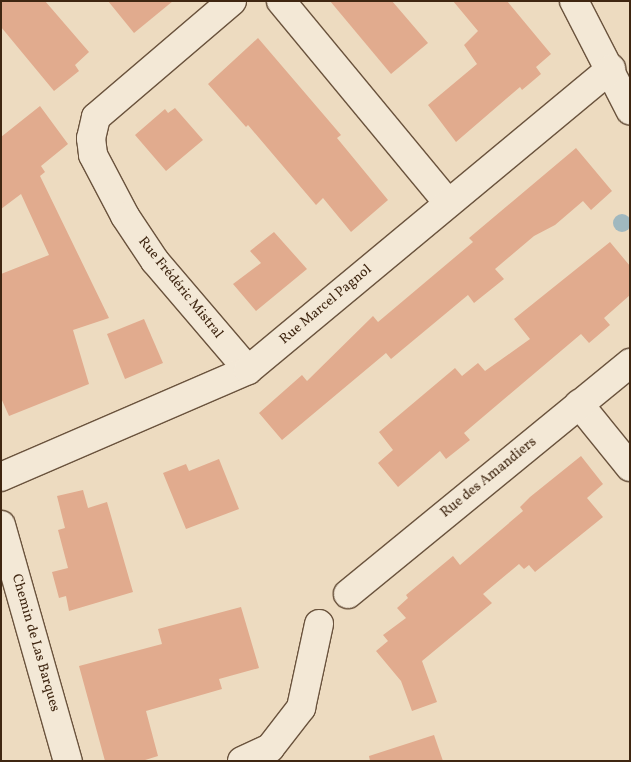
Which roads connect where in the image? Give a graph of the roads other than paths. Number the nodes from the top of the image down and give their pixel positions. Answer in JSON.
{"nodes":[{"id":1,"x":232,"y":1,"type":"edge"},
{"id":2,"x":281,"y":1,"type":"edge"},
{"id":3,"x":574,"y":1,"type":"edge"},
{"id":4,"x":611,"y":68,"type":"junction"},
{"id":5,"x":630,"y":110,"type":"edge"},
{"id":6,"x":447,"y":202,"type":"junction"},
{"id":7,"x":630,"y":363,"type":"edge"},
{"id":8,"x":248,"y":370,"type":"junction"},
{"id":9,"x":579,"y":404,"type":"junction"},
{"id":10,"x":630,"y":467,"type":"edge"},
{"id":11,"x":1,"y":477,"type":"edge"},
{"id":12,"x":1,"y":525,"type":"edge"},
{"id":13,"x":348,"y":594,"type":"dead end"},
{"id":14,"x":319,"y":624,"type":"dead end"},
{"id":15,"x":68,"y":761,"type":"edge"},
{"id":16,"x":242,"y":761,"type":"edge"}],
"edges":[{"from":1,"to":8,"type":"street","name":"Rue Frédéric Mistral"},
{"from":2,"to":6,"type":"street"},
{"from":3,"to":4,"type":"street"},
{"from":4,"to":5,"type":"street"},
{"from":4,"to":6,"type":"street","name":"Rue Marcel Pagnol"},
{"from":6,"to":8,"type":"street","name":"Rue Marcel Pagnol"},
{"from":7,"to":9,"type":"street","name":"Rue des Amandiers"},
{"from":8,"to":11,"type":"street","name":"Rue Marcel Pagnol"},
{"from":9,"to":10,"type":"street"},
{"from":9,"to":13,"type":"street","name":"Rue des Amandiers"},
{"from":12,"to":15,"type":"street","name":"Chemin de Las Barques"},
{"from":14,"to":16,"type":"street"}]}
